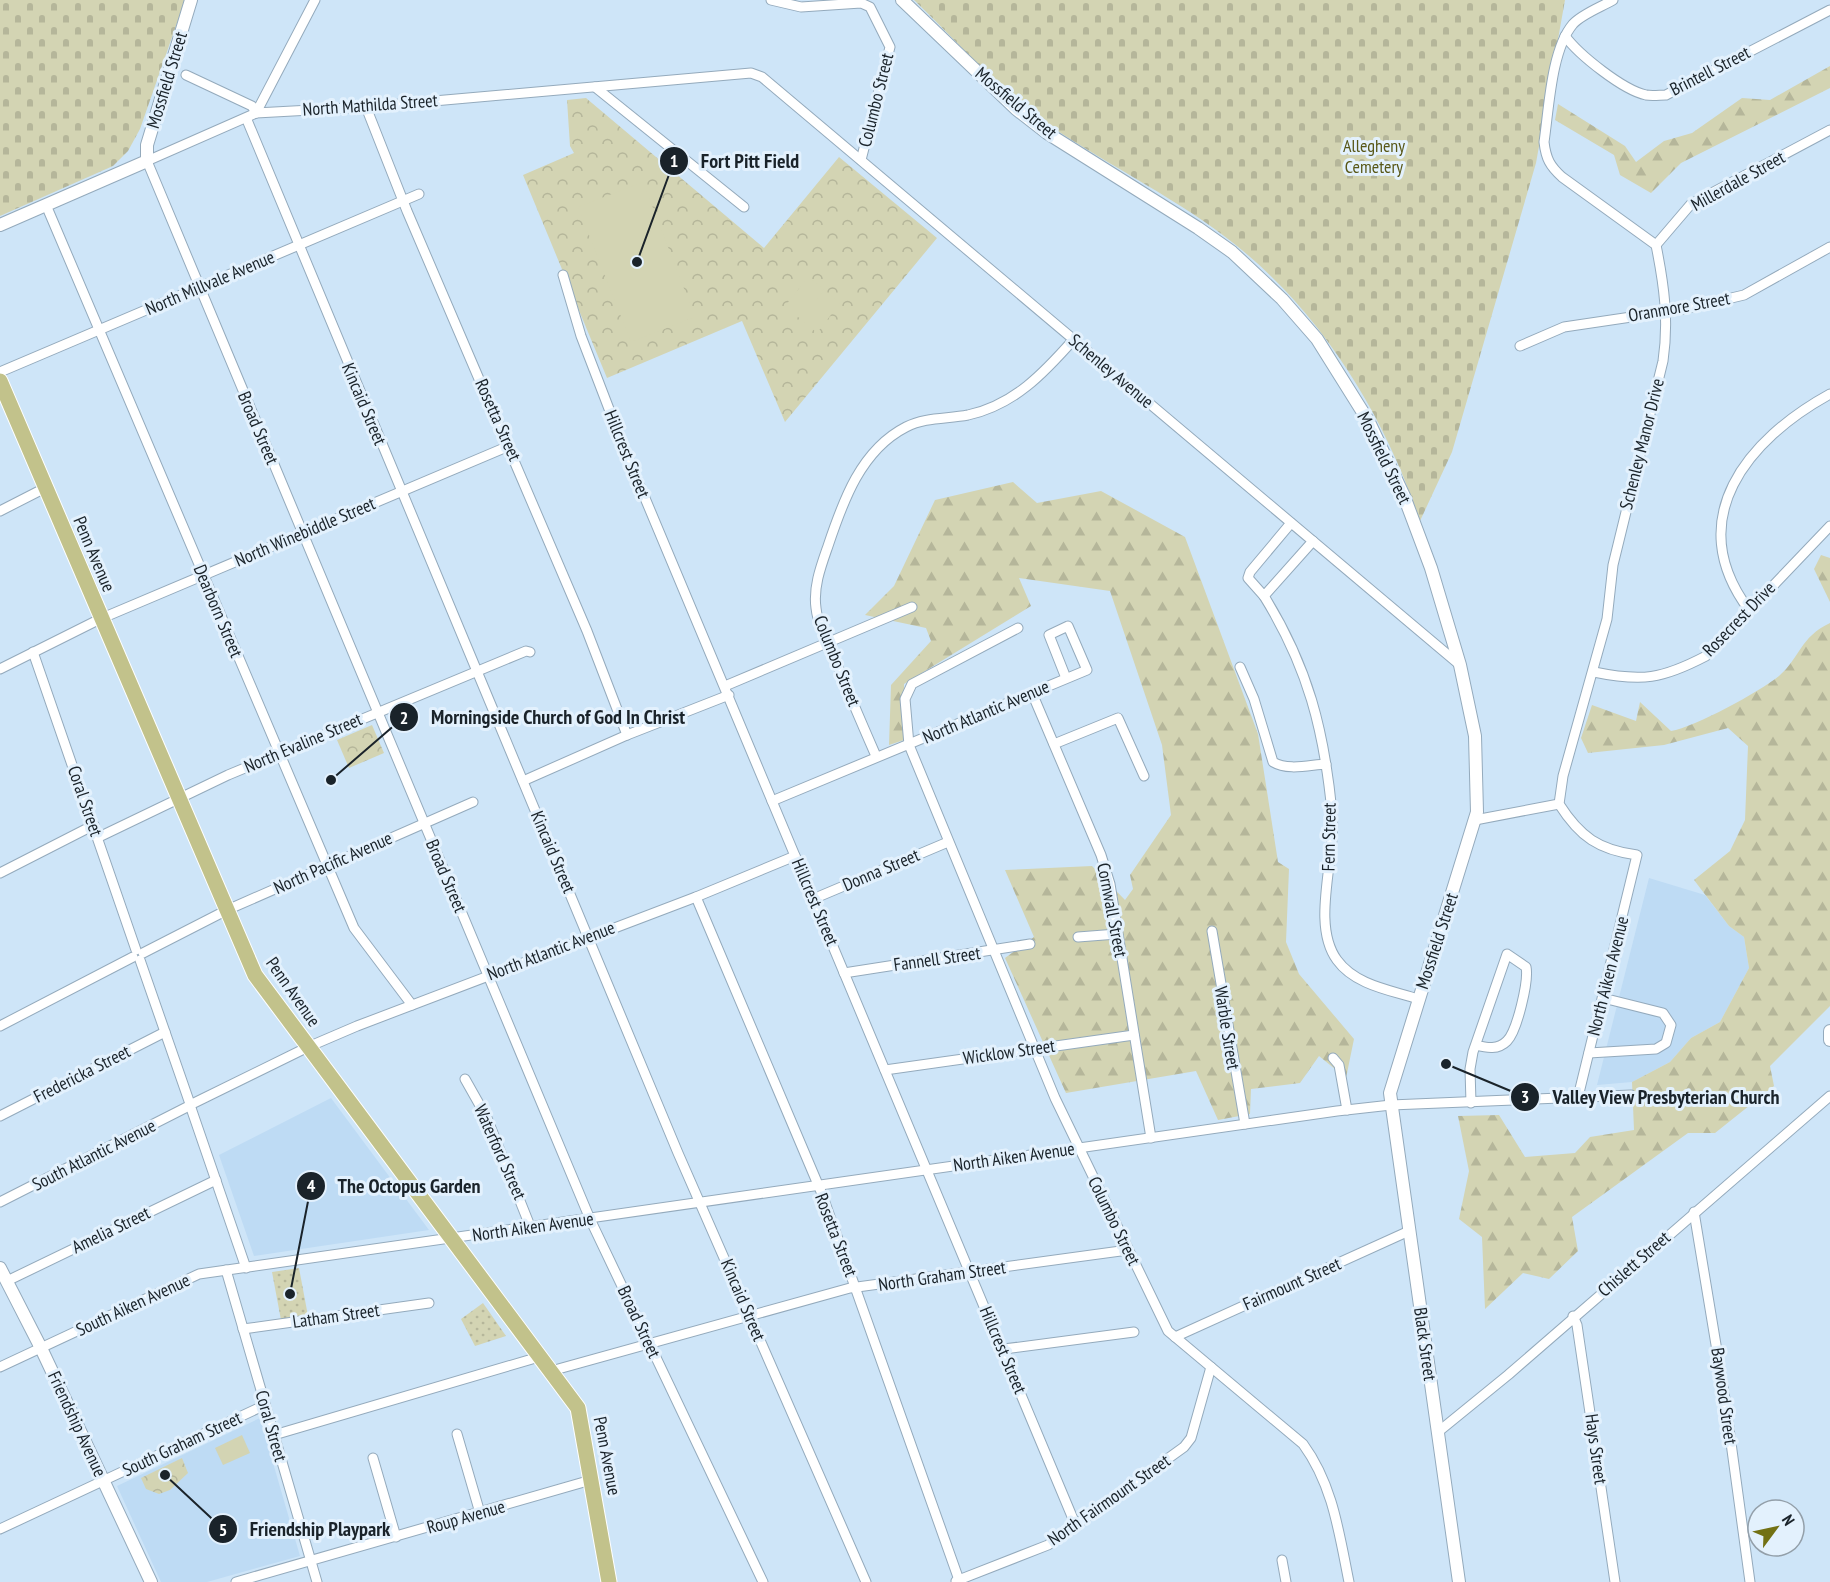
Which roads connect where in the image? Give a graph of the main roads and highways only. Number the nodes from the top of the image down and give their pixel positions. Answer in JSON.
{"nodes":[{"id":1,"x":0,"y":381,"type":"edge"},
{"id":2,"x":609,"y":1582,"type":"edge"}],
"edges":[{"from":1,"to":2,"type":"main road","name":"Penn Avenue"}]}
